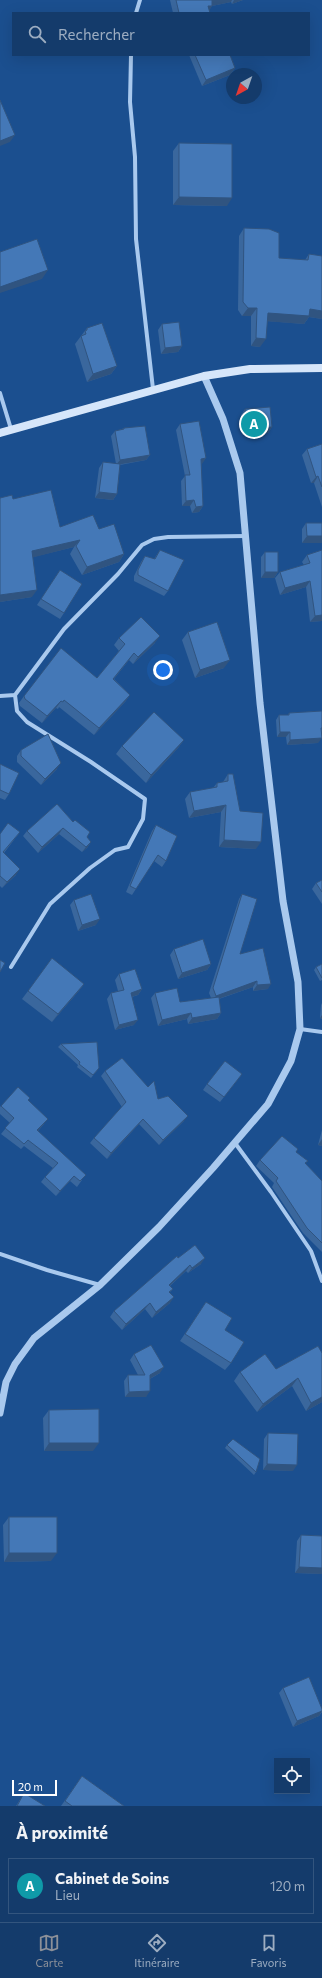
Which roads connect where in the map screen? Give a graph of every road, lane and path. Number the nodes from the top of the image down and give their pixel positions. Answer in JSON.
{"nodes":[{"id":1,"x":140,"y":0,"type":"edge"},
{"id":2,"x":136,"y":12,"type":"edge"},
{"id":3,"x":131,"y":56,"type":"edge"},
{"id":4,"x":322,"y":368,"type":"edge"},
{"id":5,"x":204,"y":376,"type":"junction"},
{"id":6,"x":153,"y":389,"type":"junction"},
{"id":7,"x":0,"y":393,"type":"edge"},
{"id":8,"x":11,"y":429,"type":"junction"},
{"id":9,"x":0,"y":433,"type":"edge"},
{"id":10,"x":246,"y":536,"type":"junction"},
{"id":11,"x":15,"y":694,"type":"junction"},
{"id":12,"x":0,"y":696,"type":"edge"},
{"id":13,"x":11,"y":967,"type":"dead end"},
{"id":14,"x":300,"y":1029,"type":"junction"},
{"id":15,"x":322,"y":1032,"type":"edge"},
{"id":16,"x":235,"y":1143,"type":"junction"},
{"id":17,"x":0,"y":1254,"type":"edge"},
{"id":18,"x":322,"y":1282,"type":"edge"},
{"id":19,"x":100,"y":1284,"type":"junction"},
{"id":20,"x":0,"y":1412,"type":"edge"}],
"edges":[{"from":1,"to":2,"type":"street"},
{"from":3,"to":6,"type":"street"},
{"from":4,"to":5,"type":"main road"},
{"from":5,"to":6,"type":"main road"},
{"from":5,"to":10,"type":"street"},
{"from":6,"to":8,"type":"main road"},
{"from":7,"to":8,"type":"street"},
{"from":8,"to":9,"type":"main road"},
{"from":10,"to":11,"type":"street"},
{"from":10,"to":14,"type":"street"},
{"from":11,"to":12,"type":"street"},
{"from":11,"to":13,"type":"street"},
{"from":14,"to":15,"type":"street"},
{"from":14,"to":16,"type":"street"},
{"from":16,"to":18,"type":"street"},
{"from":16,"to":19,"type":"street"},
{"from":17,"to":19,"type":"street"},
{"from":19,"to":20,"type":"street"}]}
